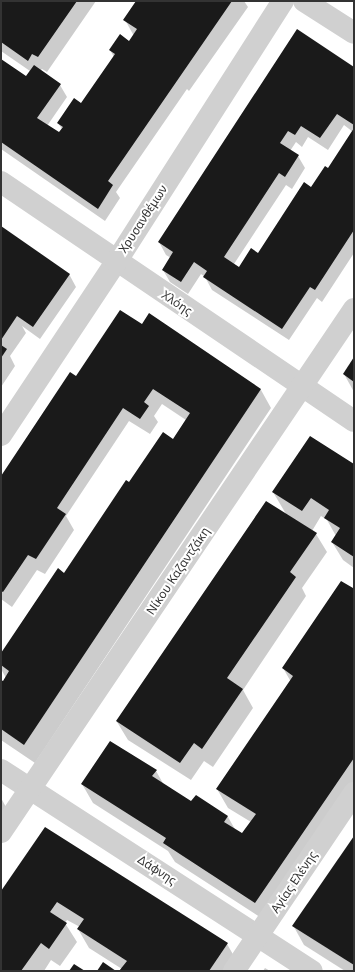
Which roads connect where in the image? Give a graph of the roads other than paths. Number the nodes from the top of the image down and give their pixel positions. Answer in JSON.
{"nodes":[{"id":1,"x":283,"y":1,"type":"edge"},
{"id":2,"x":304,"y":1,"type":"edge"},
{"id":3,"x":354,"y":33,"type":"edge"},
{"id":4,"x":1,"y":182,"type":"edge"},
{"id":5,"x":116,"y":262,"type":"junction"},
{"id":6,"x":354,"y":309,"type":"edge"},
{"id":7,"x":302,"y":387,"type":"junction"},
{"id":8,"x":354,"y":421,"type":"edge"},
{"id":9,"x":1,"y":435,"type":"edge"},
{"id":10,"x":1,"y":770,"type":"edge"},
{"id":11,"x":30,"y":789,"type":"junction"},
{"id":12,"x":354,"y":793,"type":"edge"},
{"id":13,"x":1,"y":832,"type":"edge"},
{"id":14,"x":258,"y":935,"type":"junction"},
{"id":15,"x":234,"y":971,"type":"edge"},
{"id":16,"x":312,"y":971,"type":"edge"}],
"edges":[{"from":1,"to":5,"type":"street","name":"Χρυσανθέμων"},
{"from":2,"to":3,"type":"street"},
{"from":4,"to":5,"type":"street","name":"Χλόης"},
{"from":5,"to":7,"type":"street","name":"Χλόης"},
{"from":5,"to":9,"type":"street","name":"Χρυσανθέμων"},
{"from":6,"to":7,"type":"street","name":"Νίκου Καζαντζάκη"},
{"from":7,"to":8,"type":"street","name":"Χλόης"},
{"from":7,"to":11,"type":"street","name":"Νίκου Καζαντζάκη"},
{"from":10,"to":11,"type":"street","name":"Δάφνης"},
{"from":11,"to":13,"type":"street","name":"Νίκου Καζαντζάκη"},
{"from":11,"to":14,"type":"street","name":"Δάφνης"},
{"from":12,"to":14,"type":"street","name":"Αγίας Ελένης"},
{"from":14,"to":15,"type":"street","name":"Αγίας Ελένης"},
{"from":14,"to":16,"type":"street","name":"Δάφνης"}]}
